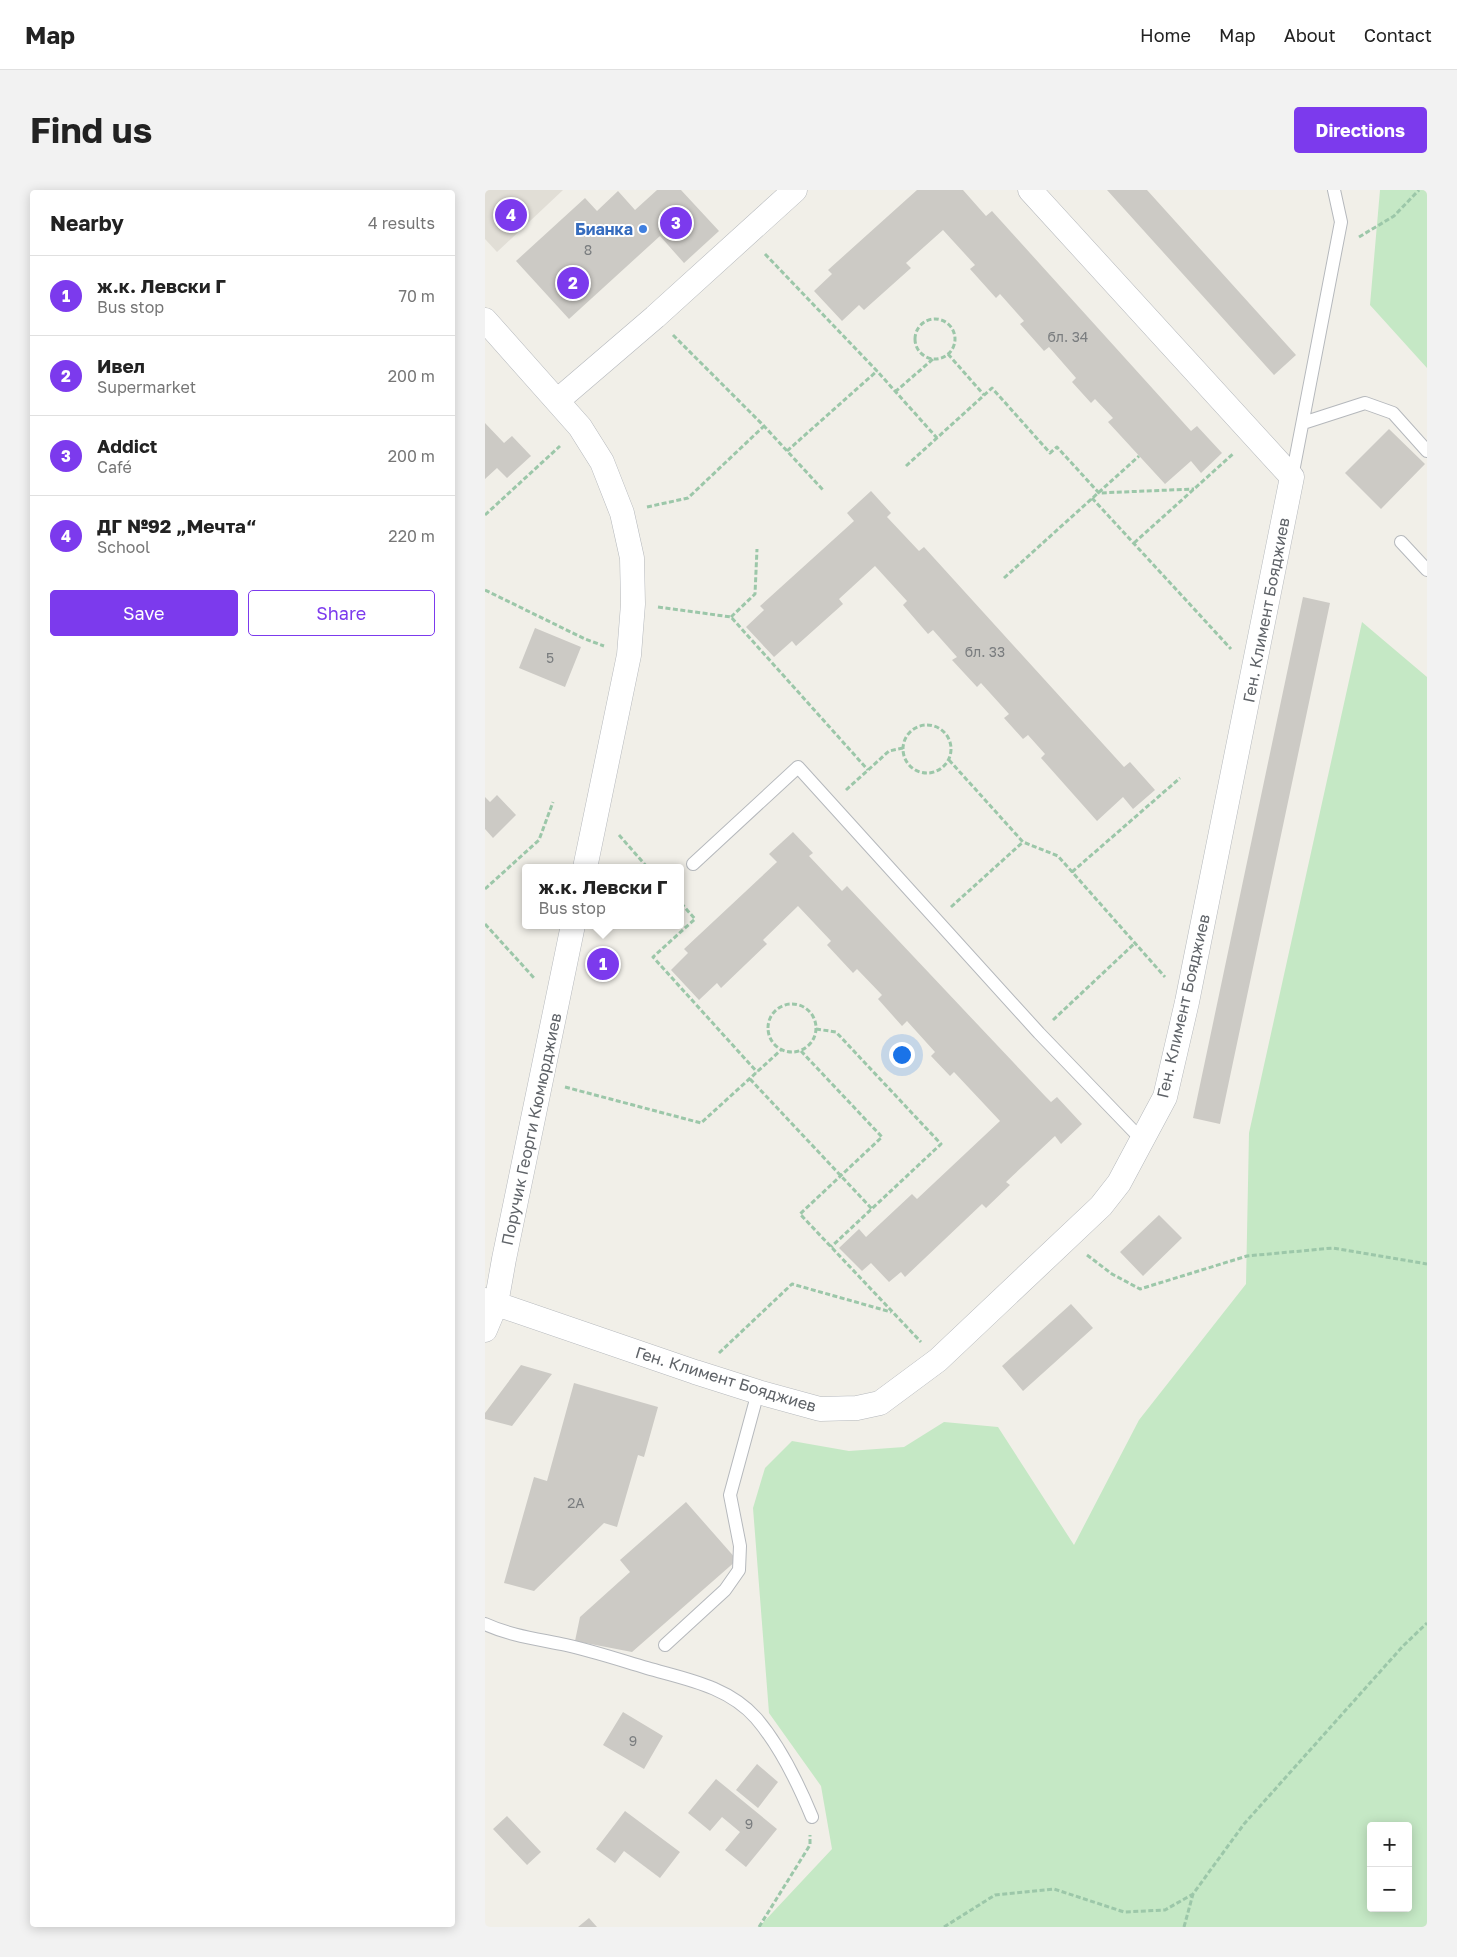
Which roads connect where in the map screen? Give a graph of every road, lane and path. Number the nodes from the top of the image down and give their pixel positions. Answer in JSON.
{"nodes":[{"id":1,"x":795,"y":190,"type":"edge"},
{"id":2,"x":1030,"y":190,"type":"edge"},
{"id":3,"x":1334,"y":190,"type":"edge"},
{"id":4,"x":1419,"y":190,"type":"edge"},
{"id":5,"x":747,"y":235,"type":"junction"},
{"id":6,"x":1335,"y":252,"type":"junction"},
{"id":7,"x":655,"y":317,"type":"junction"},
{"id":8,"x":485,"y":320,"type":"edge"},
{"id":9,"x":948,"y":354,"type":"junction"},
{"id":10,"x":933,"y":359,"type":"junction"},
{"id":11,"x":877,"y":372,"type":"junction"},
{"id":12,"x":895,"y":392,"type":"junction"},
{"id":13,"x":984,"y":395,"type":"junction"},
{"id":14,"x":557,"y":401,"type":"junction"},
{"id":15,"x":1303,"y":423,"type":"junction"},
{"id":16,"x":764,"y":426,"type":"junction"},
{"id":17,"x":580,"y":427,"type":"junction"},
{"id":18,"x":1254,"y":435,"type":"junction"},
{"id":19,"x":937,"y":438,"type":"junction"},
{"id":20,"x":787,"y":451,"type":"junction"},
{"id":21,"x":1427,"y":451,"type":"edge"},
{"id":22,"x":1139,"y":456,"type":"dead end"},
{"id":23,"x":906,"y":466,"type":"dead end"},
{"id":24,"x":1292,"y":477,"type":"junction"},
{"id":25,"x":1194,"y":488,"type":"junction"},
{"id":26,"x":824,"y":492,"type":"dead end"},
{"id":27,"x":1099,"y":493,"type":"junction"},
{"id":28,"x":1092,"y":498,"type":"junction"},
{"id":29,"x":622,"y":513,"type":"junction"},
{"id":30,"x":485,"y":515,"type":"edge"},
{"id":31,"x":1401,"y":542,"type":"dead end"},
{"id":32,"x":1134,"y":543,"type":"junction"},
{"id":33,"x":757,"y":549,"type":"dead end"},
{"id":34,"x":1427,"y":570,"type":"edge"},
{"id":35,"x":1004,"y":578,"type":"dead end"},
{"id":36,"x":485,"y":590,"type":"edge"},
{"id":37,"x":633,"y":604,"type":"junction"},
{"id":38,"x":731,"y":617,"type":"junction"},
{"id":39,"x":629,"y":656,"type":"junction"},
{"id":40,"x":1253,"y":673,"type":"junction"},
{"id":41,"x":903,"y":748,"type":"junction"},
{"id":42,"x":949,"y":760,"type":"junction"},
{"id":43,"x":869,"y":770,"type":"junction"},
{"id":44,"x":1180,"y":778,"type":"dead end"},
{"id":45,"x":553,"y":802,"type":"dead end"},
{"id":46,"x":830,"y":805,"type":"junction"},
{"id":47,"x":597,"y":810,"type":"junction"},
{"id":48,"x":1023,"y":842,"type":"junction"},
{"id":49,"x":586,"y":864,"type":"edge"},
{"id":50,"x":645,"y":864,"type":"edge"},
{"id":51,"x":693,"y":864,"type":"dead end"},
{"id":52,"x":1072,"y":872,"type":"junction"},
{"id":53,"x":485,"y":889,"type":"edge"},
{"id":54,"x":684,"y":906,"type":"edge"},
{"id":55,"x":936,"y":921,"type":"junction"},
{"id":56,"x":485,"y":924,"type":"edge"},
{"id":57,"x":572,"y":929,"type":"edge"},
{"id":58,"x":684,"y":929,"type":"edge"},
{"id":59,"x":684,"y":929,"type":"edge"},
{"id":60,"x":1135,"y":944,"type":"junction"},
{"id":61,"x":1187,"y":1002,"type":"junction"},
{"id":62,"x":557,"y":1004,"type":"junction"},
{"id":63,"x":817,"y":1029,"type":"junction"},
{"id":64,"x":1039,"y":1033,"type":"junction"},
{"id":65,"x":781,"y":1050,"type":"junction"},
{"id":66,"x":801,"y":1051,"type":"junction"},
{"id":67,"x":757,"y":1072,"type":"junction"},
{"id":68,"x":750,"y":1079,"type":"junction"},
{"id":69,"x":541,"y":1080,"type":"junction"},
{"id":70,"x":1143,"y":1141,"type":"junction"},
{"id":71,"x":841,"y":1176,"type":"junction"},
{"id":72,"x":872,"y":1209,"type":"junction"},
{"id":73,"x":1067,"y":1239,"type":"junction"},
{"id":74,"x":831,"y":1247,"type":"junction"},
{"id":75,"x":1427,"y":1264,"type":"edge"},
{"id":76,"x":491,"y":1302,"type":"edge"},
{"id":77,"x":893,"y":1313,"type":"junction"},
{"id":78,"x":485,"y":1330,"type":"edge"},
{"id":79,"x":729,"y":1345,"type":"dead end"},
{"id":80,"x":938,"y":1360,"type":"junction"},
{"id":81,"x":758,"y":1392,"type":"junction"},
{"id":82,"x":1427,"y":1623,"type":"edge"},
{"id":83,"x":485,"y":1624,"type":"edge"},
{"id":84,"x":665,"y":1645,"type":"dead end"},
{"id":85,"x":812,"y":1817,"type":"joint"},
{"id":86,"x":1193,"y":1894,"type":"junction"},
{"id":87,"x":759,"y":1927,"type":"edge"},
{"id":88,"x":944,"y":1927,"type":"edge"},
{"id":89,"x":1184,"y":1927,"type":"edge"}],
"edges":[{"from":1,"to":5,"type":"street"},
{"from":2,"to":18,"type":"street"},
{"from":3,"to":6,"type":"lane"},
{"from":4,"to":6,"type":"path"},
{"from":5,"to":7,"type":"street"},
{"from":5,"to":11,"type":"path"},
{"from":6,"to":15,"type":"lane"},
{"from":7,"to":14,"type":"street"},
{"from":7,"to":16,"type":"path"},
{"from":8,"to":14,"type":"street"},
{"from":9,"to":10,"type":"path"},
{"from":9,"to":10,"type":"path"},
{"from":9,"to":13,"type":"path"},
{"from":10,"to":12,"type":"path"},
{"from":11,"to":12,"type":"path"},
{"from":11,"to":20,"type":"path"},
{"from":12,"to":19,"type":"path"},
{"from":13,"to":19,"type":"path"},
{"from":13,"to":27,"type":"path"},
{"from":14,"to":17,"type":"street"},
{"from":15,"to":21,"type":"lane"},
{"from":15,"to":24,"type":"lane"},
{"from":16,"to":20,"type":"path"},
{"from":16,"to":29,"type":"path"},
{"from":17,"to":29,"type":"street"},
{"from":17,"to":30,"type":"path"},
{"from":18,"to":24,"type":"street"},
{"from":18,"to":25,"type":"path"},
{"from":19,"to":23,"type":"path"},
{"from":20,"to":26,"type":"path"},
{"from":22,"to":27,"type":"path"},
{"from":24,"to":40,"type":"street","name":"Ген. Климент Бояджиев"},
{"from":25,"to":27,"type":"path"},
{"from":25,"to":32,"type":"path"},
{"from":27,"to":28,"type":"path"},
{"from":28,"to":32,"type":"path"},
{"from":28,"to":35,"type":"path"},
{"from":29,"to":37,"type":"street"},
{"from":31,"to":34,"type":"lane"},
{"from":32,"to":40,"type":"path"},
{"from":33,"to":38,"type":"path"},
{"from":36,"to":39,"type":"path"},
{"from":37,"to":38,"type":"path"},
{"from":37,"to":39,"type":"street"},
{"from":38,"to":43,"type":"path"},
{"from":39,"to":47,"type":"street"},
{"from":40,"to":61,"type":"street","name":"Ген. Климент Бояджиев"},
{"from":41,"to":42,"type":"path"},
{"from":41,"to":42,"type":"path"},
{"from":41,"to":43,"type":"path"},
{"from":42,"to":48,"type":"path"},
{"from":43,"to":46,"type":"path"},
{"from":44,"to":52,"type":"path"},
{"from":45,"to":53,"type":"path"},
{"from":46,"to":51,"type":"lane"},
{"from":46,"to":55,"type":"lane"},
{"from":47,"to":49,"type":"street"},
{"from":47,"to":50,"type":"path"},
{"from":48,"to":52,"type":"path"},
{"from":48,"to":55,"type":"path"},
{"from":52,"to":60,"type":"path"},
{"from":54,"to":59,"type":"path"},
{"from":55,"to":64,"type":"lane"},
{"from":56,"to":62,"type":"path"},
{"from":57,"to":62,"type":"street","name":"Поручик Георги Кюмюрджиев"},
{"from":58,"to":67,"type":"path"},
{"from":60,"to":61,"type":"path"},
{"from":60,"to":64,"type":"path"},
{"from":61,"to":70,"type":"street","name":"Ген. Климент Бояджиев"},
{"from":62,"to":69,"type":"street","name":"Поручик Георги Кюмюрджиев"},
{"from":63,"to":65,"type":"path"},
{"from":63,"to":66,"type":"path"},
{"from":63,"to":72,"type":"path"},
{"from":64,"to":70,"type":"lane"},
{"from":65,"to":66,"type":"path"},
{"from":65,"to":67,"type":"path"},
{"from":66,"to":71,"type":"path"},
{"from":67,"to":68,"type":"path"},
{"from":68,"to":69,"type":"path"},
{"from":68,"to":71,"type":"path"},
{"from":69,"to":76,"type":"street","name":"Поручик Георги Кюмюрджиев"},
{"from":70,"to":73,"type":"street","name":"Ген. Климент Бояджиев"},
{"from":71,"to":72,"type":"path"},
{"from":71,"to":74,"type":"path"},
{"from":72,"to":74,"type":"path"},
{"from":73,"to":75,"type":"path"},
{"from":73,"to":80,"type":"street","name":"Ген. Климент Бояджиев"},
{"from":74,"to":77,"type":"path"},
{"from":76,"to":78,"type":"street","name":"Поручик Георги Кюмюрджиев"},
{"from":76,"to":81,"type":"street","name":"Ген. Климент Бояджиев"},
{"from":77,"to":79,"type":"path"},
{"from":77,"to":80,"type":"path"},
{"from":80,"to":81,"type":"street","name":"Ген. Климент Бояджиев"},
{"from":81,"to":84,"type":"lane"},
{"from":82,"to":86,"type":"path"},
{"from":83,"to":85,"type":"lane"},
{"from":85,"to":87,"type":"path"},
{"from":86,"to":88,"type":"path"},
{"from":86,"to":89,"type":"path"}]}
